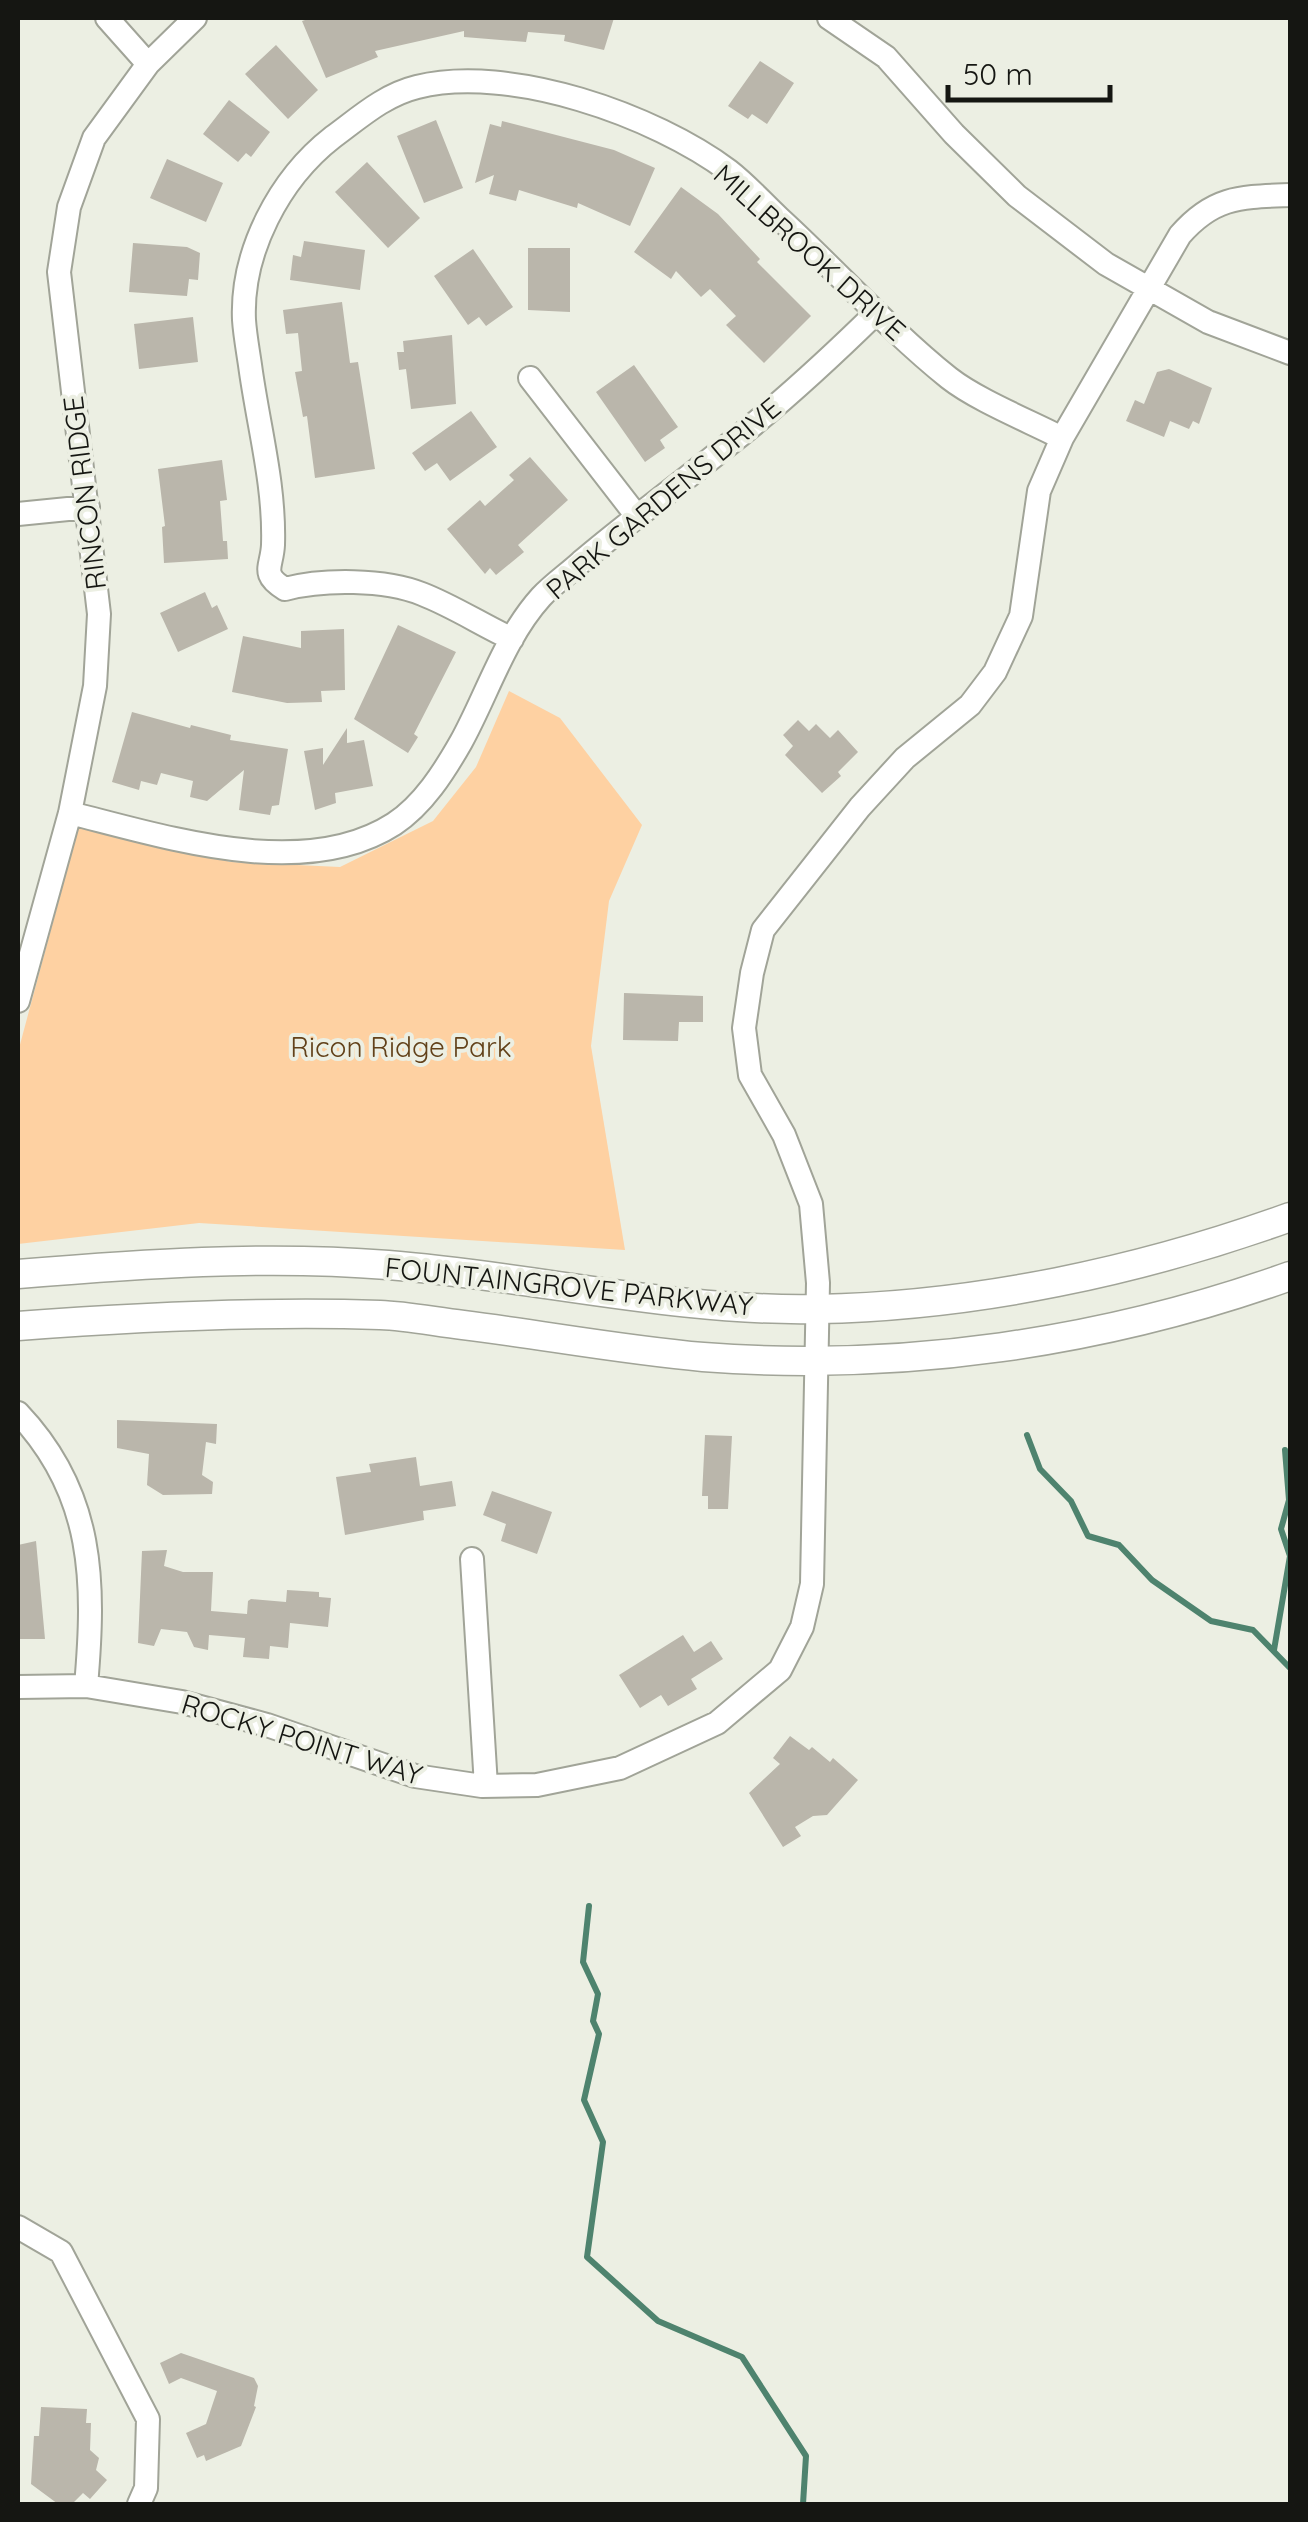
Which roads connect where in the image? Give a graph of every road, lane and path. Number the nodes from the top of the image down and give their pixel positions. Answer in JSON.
{"nodes":[{"id":1,"x":107,"y":18,"type":"edge"},
{"id":2,"x":195,"y":18,"type":"edge"},
{"id":3,"x":830,"y":18,"type":"edge"},
{"id":4,"x":148,"y":64,"type":"junction"},
{"id":5,"x":1290,"y":195,"type":"edge"},
{"id":6,"x":1146,"y":288,"type":"junction"},
{"id":7,"x":876,"y":313,"type":"junction"},
{"id":8,"x":1290,"y":354,"type":"edge"},
{"id":9,"x":530,"y":378,"type":"dead end"},
{"id":10,"x":1062,"y":438,"type":"junction"},
{"id":11,"x":88,"y":507,"type":"junction"},
{"id":12,"x":18,"y":514,"type":"edge"},
{"id":13,"x":636,"y":515,"type":"junction"},
{"id":14,"x":512,"y":640,"type":"junction"},
{"id":15,"x":70,"y":813,"type":"junction"},
{"id":16,"x":18,"y":1001,"type":"edge"},
{"id":17,"x":1290,"y":1217,"type":"edge"},
{"id":18,"x":18,"y":1274,"type":"edge"},
{"id":19,"x":1290,"y":1276,"type":"edge"},
{"id":20,"x":817,"y":1310,"type":"junction"},
{"id":21,"x":18,"y":1326,"type":"edge"},
{"id":22,"x":816,"y":1361,"type":"junction"},
{"id":23,"x":18,"y":1414,"type":"edge"},
{"id":24,"x":472,"y":1559,"type":"dead end"},
{"id":25,"x":86,"y":1686,"type":"junction"},
{"id":26,"x":18,"y":1687,"type":"edge"},
{"id":27,"x":486,"y":1786,"type":"junction"},
{"id":28,"x":18,"y":2227,"type":"edge"},
{"id":29,"x":139,"y":2504,"type":"edge"}],
"edges":[{"from":1,"to":4,"type":"street"},
{"from":2,"to":4,"type":"street","name":"RINCON RIDGE"},
{"from":3,"to":6,"type":"street"},
{"from":4,"to":11,"type":"street","name":"RINCON RIDGE"},
{"from":5,"to":6,"type":"street","name":"ROCKY POINT WAY"},
{"from":6,"to":8,"type":"street"},
{"from":6,"to":10,"type":"street","name":"ROCKY POINT WAY"},
{"from":7,"to":10,"type":"street","name":"MILLBROOK DRIVE"},
{"from":7,"to":13,"type":"street","name":"PARK GARDENS DRIVE"},
{"from":7,"to":14,"type":"street","name":"MILLBROOK DRIVE"},
{"from":9,"to":13,"type":"street"},
{"from":10,"to":20,"type":"street","name":"ROCKY POINT WAY"},
{"from":11,"to":12,"type":"street"},
{"from":11,"to":15,"type":"street","name":"RINCON RIDGE"},
{"from":13,"to":14,"type":"street","name":"PARK GARDENS DRIVE"},
{"from":14,"to":15,"type":"street","name":"PARK GARDENS DRIVE"},
{"from":15,"to":16,"type":"street","name":"RINCON RIDGE"},
{"from":17,"to":20,"type":"main road","name":"FOUNTAINGROVE PARKWAY"},
{"from":18,"to":20,"type":"main road","name":"FOUNTAINGROVE PARKWAY"},
{"from":19,"to":22,"type":"main road","name":"FOUNTAINGROVE PARKWAY"},
{"from":20,"to":22,"type":"street","name":"ROCKY POINT WAY"},
{"from":21,"to":22,"type":"main road","name":"FOUNTAINGROVE PARKWAY"},
{"from":22,"to":27,"type":"street","name":"ROCKY POINT WAY"},
{"from":23,"to":25,"type":"street"},
{"from":24,"to":27,"type":"street"},
{"from":25,"to":26,"type":"street","name":"ROCKY POINT WAY"},
{"from":25,"to":27,"type":"street","name":"ROCKY POINT WAY"},
{"from":28,"to":29,"type":"street"}]}
